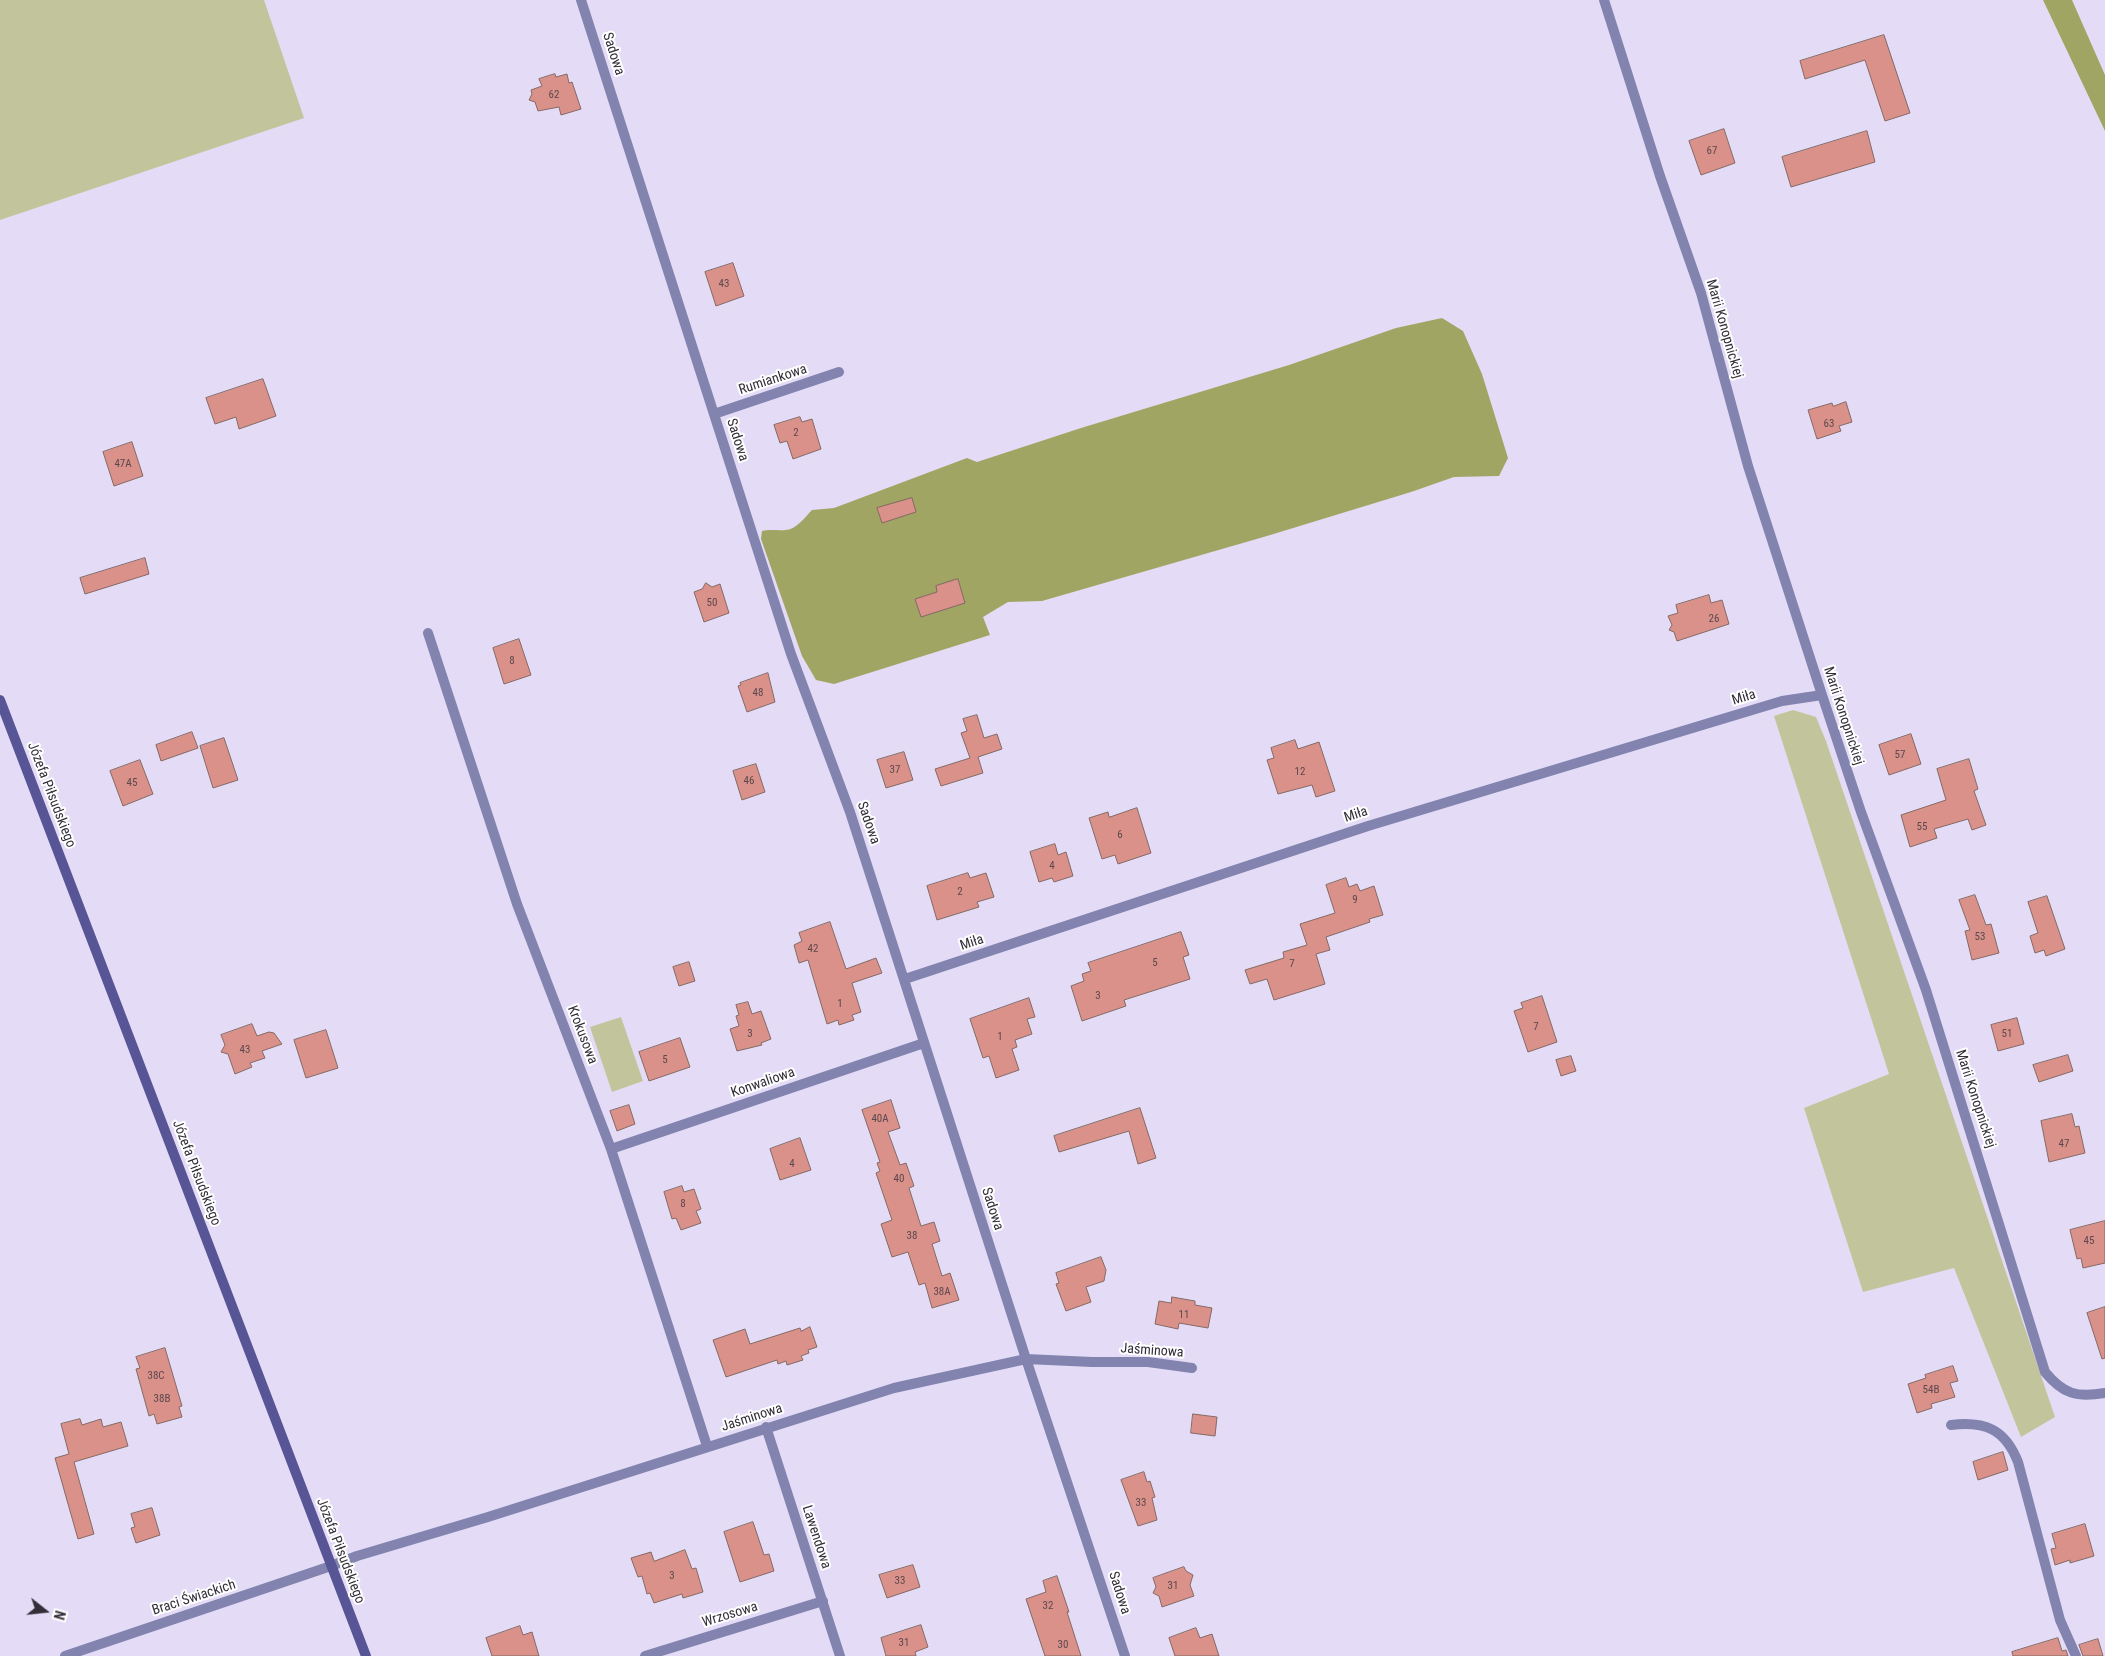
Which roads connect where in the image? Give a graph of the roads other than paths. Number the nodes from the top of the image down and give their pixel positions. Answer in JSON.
{"nodes":[{"id":1,"x":581,"y":0,"type":"edge"},
{"id":2,"x":1604,"y":0,"type":"edge"},
{"id":3,"x":839,"y":372,"type":"dead end"},
{"id":4,"x":714,"y":414,"type":"junction"},
{"id":5,"x":428,"y":633,"type":"dead end"},
{"id":6,"x":1822,"y":695,"type":"junction"},
{"id":7,"x":0,"y":700,"type":"edge"},
{"id":8,"x":905,"y":979,"type":"junction"},
{"id":9,"x":924,"y":1043,"type":"junction"},
{"id":10,"x":611,"y":1149,"type":"junction"},
{"id":11,"x":1026,"y":1359,"type":"junction"},
{"id":12,"x":1192,"y":1368,"type":"dead end"},
{"id":13,"x":2105,"y":1393,"type":"edge"},
{"id":14,"x":1951,"y":1425,"type":"dead end"},
{"id":15,"x":766,"y":1427,"type":"junction"},
{"id":16,"x":707,"y":1446,"type":"junction"},
{"id":17,"x":331,"y":1566,"type":"junction"},
{"id":18,"x":823,"y":1601,"type":"junction"},
{"id":19,"x":65,"y":1656,"type":"edge"},
{"id":20,"x":366,"y":1656,"type":"edge"},
{"id":21,"x":645,"y":1656,"type":"edge"},
{"id":22,"x":840,"y":1656,"type":"edge"},
{"id":23,"x":1125,"y":1656,"type":"edge"},
{"id":24,"x":2076,"y":1656,"type":"edge"}],
"edges":[{"from":1,"to":4,"type":"street","name":"Sadowa"},
{"from":2,"to":6,"type":"street","name":"Marii Konopnickiej"},
{"from":3,"to":4,"type":"street","name":"Rumiankowa"},
{"from":4,"to":8,"type":"street","name":"Sadowa"},
{"from":5,"to":10,"type":"street","name":"Krokusowa"},
{"from":6,"to":8,"type":"street","name":"Miła"},
{"from":6,"to":13,"type":"street","name":"Marii Konopnickiej"},
{"from":7,"to":17,"type":"main road","name":"Józefa Piłsudskiego"},
{"from":8,"to":9,"type":"street","name":"Sadowa"},
{"from":9,"to":10,"type":"street","name":"Konwaliowa"},
{"from":9,"to":11,"type":"street","name":"Sadowa"},
{"from":10,"to":16,"type":"street","name":"Krokusowa"},
{"from":11,"to":12,"type":"street","name":"Jaśminowa"},
{"from":11,"to":15,"type":"street","name":"Jaśminowa"},
{"from":11,"to":23,"type":"street","name":"Sadowa"},
{"from":14,"to":24,"type":"street"},
{"from":15,"to":16,"type":"street","name":"Jaśminowa"},
{"from":15,"to":18,"type":"street","name":"Lawendowa"},
{"from":16,"to":17,"type":"street","name":"Jaśminowa"},
{"from":17,"to":19,"type":"street","name":"Braci Świackich"},
{"from":17,"to":20,"type":"main road","name":"Józefa Piłsudskiego"},
{"from":18,"to":21,"type":"street","name":"Wrzosowa"},
{"from":18,"to":22,"type":"street","name":"Lawendowa"}]}
